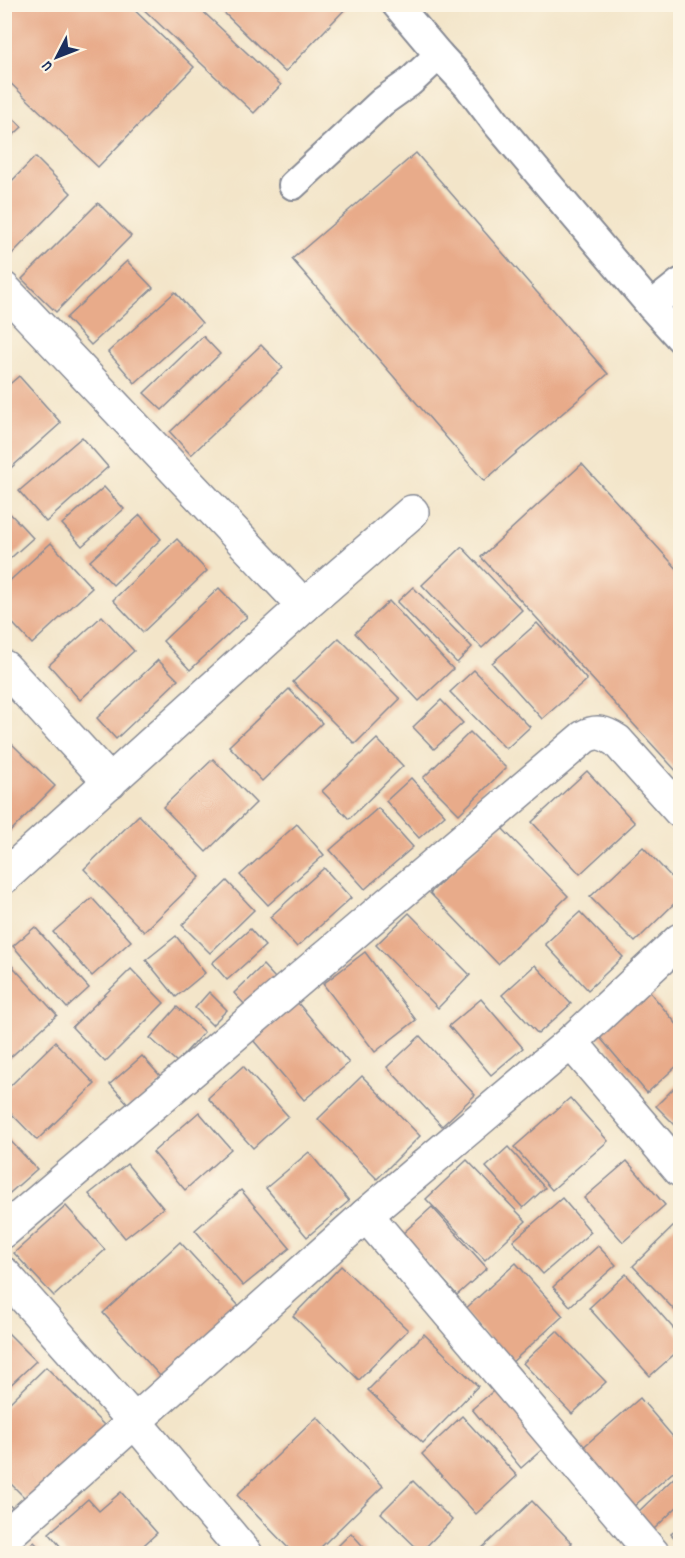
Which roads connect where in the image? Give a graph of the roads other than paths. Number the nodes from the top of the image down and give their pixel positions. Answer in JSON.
{"nodes":[{"id":1,"x":396,"y":4,"type":"edge"},
{"id":2,"x":439,"y":55,"type":"junction"},
{"id":3,"x":293,"y":185,"type":"dead end"},
{"id":4,"x":681,"y":283,"type":"edge"},
{"id":5,"x":4,"y":289,"type":"edge"},
{"id":6,"x":651,"y":306,"type":"junction"},
{"id":7,"x":681,"y":338,"type":"edge"},
{"id":8,"x":412,"y":512,"type":"dead end"},
{"id":9,"x":304,"y":606,"type":"junction"},
{"id":10,"x":4,"y":667,"type":"edge"},
{"id":11,"x":110,"y":782,"type":"junction"},
{"id":12,"x":681,"y":811,"type":"edge"},
{"id":13,"x":4,"y":877,"type":"edge"},
{"id":14,"x":681,"y":940,"type":"edge"},
{"id":15,"x":571,"y":1042,"type":"junction"},
{"id":16,"x":681,"y":1170,"type":"edge"},
{"id":17,"x":366,"y":1215,"type":"junction"},
{"id":18,"x":4,"y":1231,"type":"edge"},
{"id":19,"x":4,"y":1275,"type":"edge"},
{"id":20,"x":135,"y":1422,"type":"junction"},
{"id":21,"x":4,"y":1538,"type":"edge"},
{"id":22,"x":246,"y":1554,"type":"edge"},
{"id":23,"x":653,"y":1554,"type":"edge"}],
"edges":[{"from":1,"to":2,"type":"lane"},
{"from":2,"to":3,"type":"lane"},
{"from":2,"to":6,"type":"lane"},
{"from":4,"to":6,"type":"lane"},
{"from":5,"to":9,"type":"street"},
{"from":6,"to":7,"type":"lane"},
{"from":8,"to":9,"type":"street"},
{"from":9,"to":11,"type":"street"},
{"from":10,"to":11,"type":"street"},
{"from":11,"to":13,"type":"street"},
{"from":12,"to":18,"type":"street"},
{"from":14,"to":15,"type":"street"},
{"from":15,"to":16,"type":"street"},
{"from":15,"to":17,"type":"street"},
{"from":17,"to":20,"type":"street"},
{"from":17,"to":23,"type":"street"},
{"from":19,"to":20,"type":"street"},
{"from":20,"to":21,"type":"street"},
{"from":20,"to":22,"type":"street"}]}
